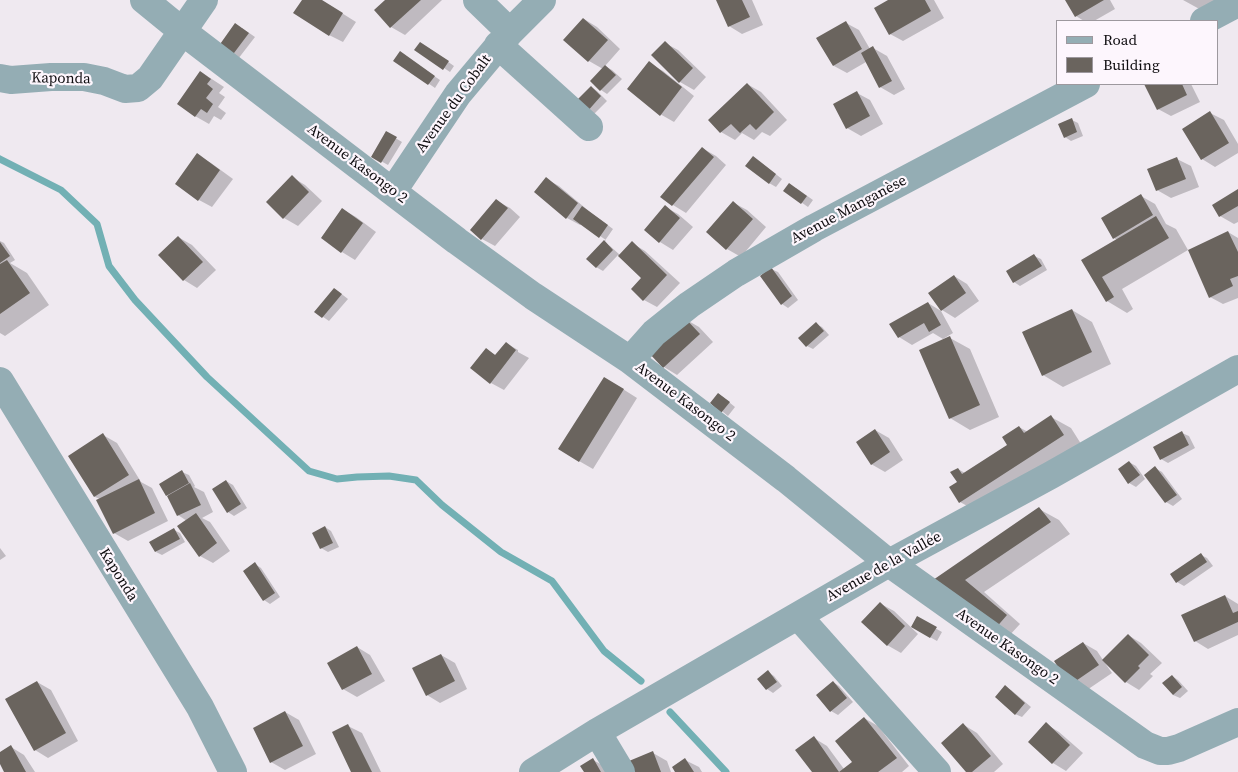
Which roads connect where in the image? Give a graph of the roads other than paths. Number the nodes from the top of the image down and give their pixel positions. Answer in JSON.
{"nodes":[{"id":1,"x":144,"y":0,"type":"edge"},
{"id":2,"x":204,"y":0,"type":"edge"},
{"id":3,"x":477,"y":0,"type":"edge"},
{"id":4,"x":542,"y":0,"type":"edge"},
{"id":5,"x":1238,"y":3,"type":"edge"},
{"id":6,"x":1206,"y":20,"type":"edge"},
{"id":7,"x":182,"y":31,"type":"junction"},
{"id":8,"x":504,"y":39,"type":"junction"},
{"id":9,"x":0,"y":78,"type":"edge"},
{"id":10,"x":1084,"y":85,"type":"edge"},
{"id":11,"x":589,"y":127,"type":"dead end"},
{"id":12,"x":393,"y":191,"type":"junction"},
{"id":13,"x":630,"y":360,"type":"junction"},
{"id":14,"x":1238,"y":369,"type":"edge"},
{"id":15,"x":0,"y":381,"type":"edge"},
{"id":16,"x":889,"y":563,"type":"junction"},
{"id":17,"x":798,"y":616,"type":"junction"},
{"id":18,"x":1238,"y":722,"type":"edge"},
{"id":19,"x":597,"y":732,"type":"junction"},
{"id":20,"x":233,"y":772,"type":"edge"},
{"id":21,"x":533,"y":772,"type":"edge"},
{"id":22,"x":621,"y":772,"type":"edge"},
{"id":23,"x":937,"y":772,"type":"edge"}],
"edges":[{"from":1,"to":7,"type":"street","name":"Avenue Kasongo 2"},
{"from":2,"to":7,"type":"street"},
{"from":3,"to":8,"type":"street"},
{"from":4,"to":8,"type":"street","name":"Avenue du Cobalt"},
{"from":5,"to":6,"type":"street"},
{"from":7,"to":9,"type":"street","name":"Kaponda"},
{"from":7,"to":12,"type":"street","name":"Avenue Kasongo 2"},
{"from":8,"to":11,"type":"street"},
{"from":8,"to":12,"type":"street","name":"Avenue du Cobalt"},
{"from":10,"to":13,"type":"street","name":"Avenue Manganèse"},
{"from":12,"to":13,"type":"street","name":"Avenue Kasongo 2"},
{"from":13,"to":16,"type":"street","name":"Avenue Kasongo 2"},
{"from":14,"to":16,"type":"street","name":"Avenue de la Vallée"},
{"from":15,"to":20,"type":"street","name":"Kaponda"},
{"from":16,"to":17,"type":"street","name":"Avenue de la Vallée"},
{"from":16,"to":18,"type":"street","name":"Avenue Kasongo 2"},
{"from":17,"to":19,"type":"street","name":"Avenue de la Vallée"},
{"from":17,"to":23,"type":"street"},
{"from":19,"to":21,"type":"street","name":"Avenue de la Vallée"},
{"from":19,"to":22,"type":"street"}]}
